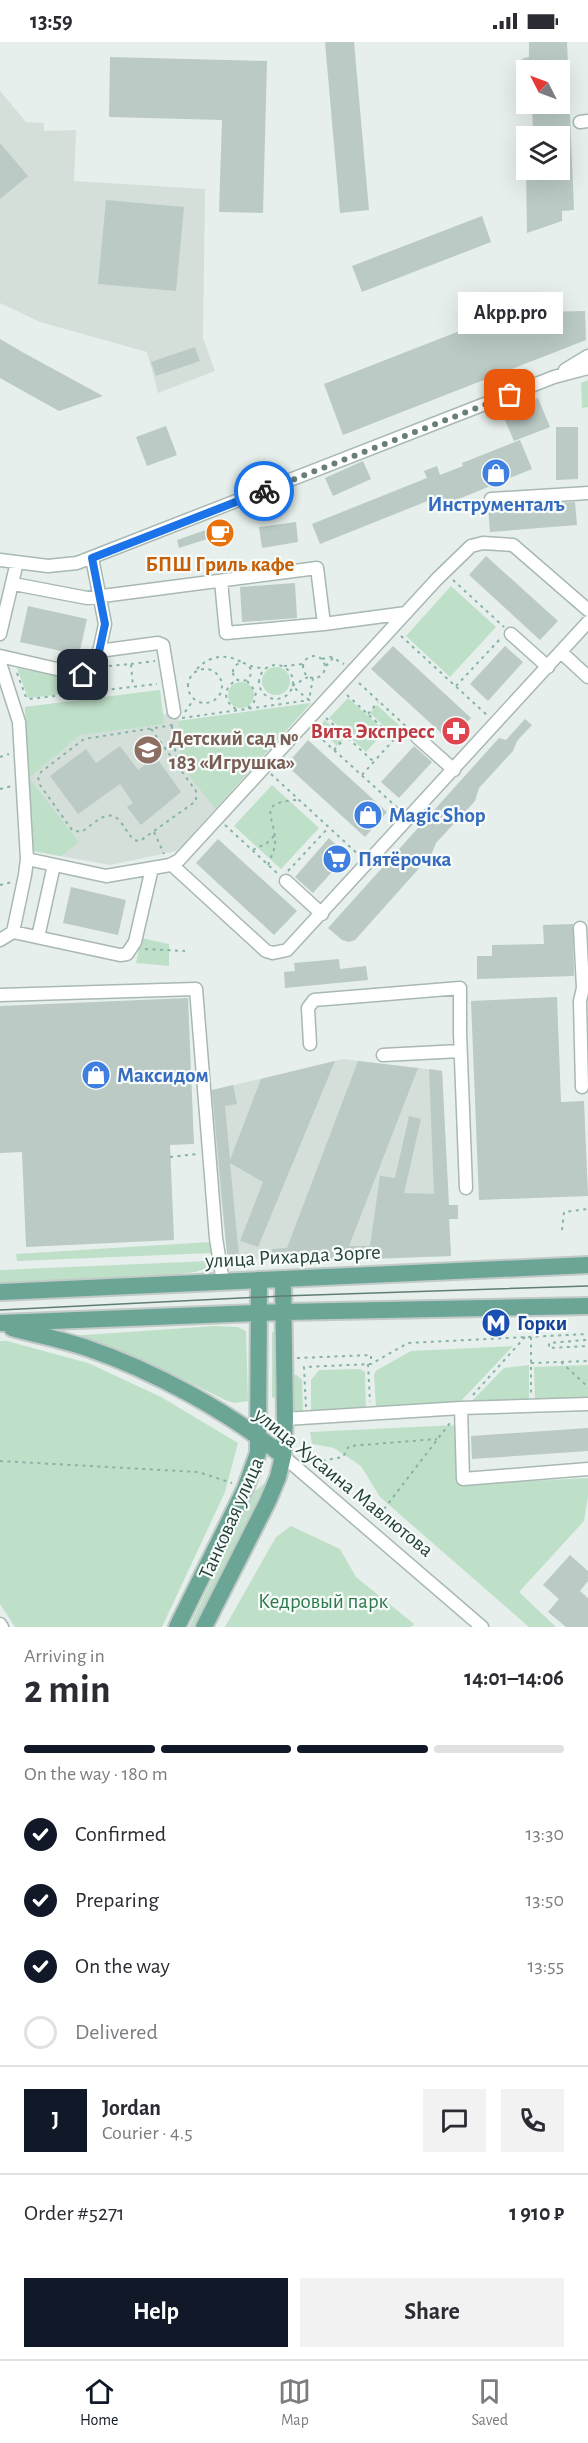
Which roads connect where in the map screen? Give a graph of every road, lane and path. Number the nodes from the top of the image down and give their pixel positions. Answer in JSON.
{"nodes":[{"id":1,"x":588,"y":356,"type":"edge"},
{"id":2,"x":588,"y":368,"type":"edge"},
{"id":3,"x":554,"y":378,"type":"junction"},
{"id":4,"x":588,"y":494,"type":"edge"},
{"id":5,"x":491,"y":499,"type":"dead end"},
{"id":6,"x":92,"y":558,"type":"junction"},
{"id":7,"x":0,"y":560,"type":"edge"},
{"id":8,"x":17,"y":562,"type":"junction"},
{"id":9,"x":444,"y":572,"type":"junction"},
{"id":10,"x":221,"y":580,"type":"junction"},
{"id":11,"x":14,"y":584,"type":"junction"},
{"id":12,"x":100,"y":596,"type":"junction"},
{"id":13,"x":588,"y":610,"type":"edge"},
{"id":14,"x":406,"y":613,"type":"junction"},
{"id":15,"x":588,"y":622,"type":"edge"},
{"id":16,"x":324,"y":624,"type":"junction"},
{"id":17,"x":392,"y":628,"type":"junction"},
{"id":18,"x":0,"y":634,"type":"edge"},
{"id":19,"x":511,"y":634,"type":"dead end"},
{"id":20,"x":99,"y":651,"type":"junction"},
{"id":21,"x":561,"y":652,"type":"junction"},
{"id":22,"x":333,"y":657,"type":"junction"},
{"id":23,"x":4,"y":659,"type":"edge"},
{"id":24,"x":322,"y":659,"type":"junction"},
{"id":25,"x":167,"y":660,"type":"junction"},
{"id":26,"x":243,"y":663,"type":"junction"},
{"id":27,"x":131,"y":664,"type":"junction"},
{"id":28,"x":248,"y":664,"type":"junction"},
{"id":29,"x":304,"y":664,"type":"junction"},
{"id":30,"x":282,"y":666,"type":"junction"},
{"id":31,"x":326,"y":666,"type":"junction"},
{"id":32,"x":548,"y":667,"type":"junction"},
{"id":33,"x":95,"y":668,"type":"junction"},
{"id":34,"x":265,"y":669,"type":"junction"},
{"id":35,"x":195,"y":671,"type":"junction"},
{"id":36,"x":352,"y":673,"type":"junction"},
{"id":37,"x":308,"y":677,"type":"junction"},
{"id":38,"x":588,"y":677,"type":"edge"},
{"id":39,"x":313,"y":678,"type":"junction"},
{"id":40,"x":238,"y":680,"type":"junction"},
{"id":41,"x":246,"y":681,"type":"junction"},
{"id":42,"x":170,"y":682,"type":"junction"},
{"id":43,"x":292,"y":686,"type":"junction"},
{"id":44,"x":133,"y":687,"type":"junction"},
{"id":45,"x":456,"y":687,"type":"junction"},
{"id":46,"x":261,"y":689,"type":"junction"},
{"id":47,"x":256,"y":692,"type":"junction"},
{"id":48,"x":347,"y":695,"type":"dead end"},
{"id":49,"x":330,"y":697,"type":"junction"},
{"id":50,"x":217,"y":698,"type":"junction"},
{"id":51,"x":194,"y":699,"type":"junction"},
{"id":52,"x":226,"y":699,"type":"junction"},
{"id":53,"x":309,"y":700,"type":"junction"},
{"id":54,"x":379,"y":701,"type":"junction"},
{"id":55,"x":246,"y":709,"type":"junction"},
{"id":56,"x":240,"y":710,"type":"junction"},
{"id":57,"x":368,"y":714,"type":"junction"},
{"id":58,"x":179,"y":716,"type":"junction"},
{"id":59,"x":326,"y":718,"type":"dead end"},
{"id":60,"x":496,"y":723,"type":"junction"},
{"id":61,"x":305,"y":724,"type":"junction"},
{"id":62,"x":172,"y":726,"type":"junction"},
{"id":63,"x":406,"y":726,"type":"junction"},
{"id":64,"x":151,"y":729,"type":"junction"},
{"id":65,"x":417,"y":736,"type":"joint"},
{"id":66,"x":346,"y":737,"type":"junction"},
{"id":67,"x":395,"y":739,"type":"junction"},
{"id":68,"x":334,"y":750,"type":"junction"},
{"id":69,"x":374,"y":762,"type":"junction"},
{"id":70,"x":177,"y":765,"type":"junction"},
{"id":71,"x":265,"y":768,"type":"junction"},
{"id":72,"x":454,"y":770,"type":"junction"},
{"id":73,"x":362,"y":775,"type":"junction"},
{"id":74,"x":299,"y":800,"type":"junction"},
{"id":75,"x":218,"y":819,"type":"junction"},
{"id":76,"x":409,"y":819,"type":"junction"},
{"id":77,"x":329,"y":827,"type":"junction"},
{"id":78,"x":154,"y":832,"type":"junction"},
{"id":79,"x":275,"y":835,"type":"junction"},
{"id":80,"x":252,"y":850,"type":"junction"},
{"id":81,"x":27,"y":859,"type":"junction"},
{"id":82,"x":168,"y":861,"type":"junction"},
{"id":83,"x":368,"y":863,"type":"junction"},
{"id":84,"x":54,"y":865,"type":"junction"},
{"id":85,"x":268,"y":865,"type":"junction"},
{"id":86,"x":152,"y":868,"type":"junction"},
{"id":87,"x":286,"y":881,"type":"dead end"},
{"id":88,"x":322,"y":914,"type":"junction"},
{"id":89,"x":580,"y":928,"type":"dead end"},
{"id":90,"x":13,"y":932,"type":"junction"},
{"id":91,"x":38,"y":937,"type":"junction"},
{"id":92,"x":0,"y":940,"type":"edge"},
{"id":93,"x":133,"y":946,"type":"junction"},
{"id":94,"x":184,"y":951,"type":"dead end"},
{"id":95,"x":0,"y":995,"type":"edge"},
{"id":96,"x":310,"y":1044,"type":"dead end"},
{"id":97,"x":460,"y":1051,"type":"junction"},
{"id":98,"x":383,"y":1055,"type":"dead end"},
{"id":99,"x":582,"y":1087,"type":"dead end"},
{"id":100,"x":209,"y":1153,"type":"junction"},
{"id":101,"x":170,"y":1157,"type":"dead end"},
{"id":102,"x":466,"y":1188,"type":"dead end"},
{"id":103,"x":588,"y":1209,"type":"edge"},
{"id":104,"x":562,"y":1230,"type":"dead end"},
{"id":105,"x":588,"y":1265,"type":"edge"},
{"id":106,"x":283,"y":1279,"type":"junction"},
{"id":107,"x":260,"y":1280,"type":"junction"},
{"id":108,"x":223,"y":1282,"type":"junction"},
{"id":109,"x":0,"y":1292,"type":"edge"},
{"id":110,"x":588,"y":1306,"type":"edge"},
{"id":111,"x":283,"y":1312,"type":"junction"},
{"id":112,"x":260,"y":1313,"type":"junction"},
{"id":113,"x":0,"y":1324,"type":"edge"},
{"id":114,"x":588,"y":1334,"type":"edge"},
{"id":115,"x":531,"y":1337,"type":"junction"},
{"id":116,"x":586,"y":1340,"type":"dead end"},
{"id":117,"x":588,"y":1346,"type":"edge"},
{"id":118,"x":295,"y":1358,"type":"dead end"},
{"id":119,"x":588,"y":1361,"type":"edge"},
{"id":120,"x":561,"y":1362,"type":"junction"},
{"id":121,"x":531,"y":1363,"type":"junction"},
{"id":122,"x":370,"y":1364,"type":"junction"},
{"id":123,"x":588,"y":1387,"type":"edge"},
{"id":124,"x":588,"y":1404,"type":"edge"},
{"id":125,"x":531,"y":1406,"type":"junction"},
{"id":126,"x":461,"y":1408,"type":"junction"},
{"id":127,"x":371,"y":1414,"type":"junction"},
{"id":128,"x":307,"y":1418,"type":"junction"},
{"id":129,"x":285,"y":1419,"type":"junction"},
{"id":130,"x":260,"y":1437,"type":"junction"},
{"id":131,"x":438,"y":1439,"type":"dead end"},
{"id":132,"x":283,"y":1456,"type":"junction"},
{"id":133,"x":0,"y":1461,"type":"edge"},
{"id":134,"x":315,"y":1462,"type":"dead end"},
{"id":135,"x":588,"y":1469,"type":"edge"},
{"id":136,"x":237,"y":1485,"type":"dead end"},
{"id":137,"x":177,"y":1627,"type":"edge"},
{"id":138,"x":204,"y":1627,"type":"edge"},
{"id":139,"x":482,"y":1627,"type":"edge"}],
"edges":[{"from":1,"to":3,"type":"street"},
{"from":2,"to":3,"type":"street"},
{"from":3,"to":6,"type":"street"},
{"from":4,"to":5,"type":"street"},
{"from":6,"to":8,"type":"street"},
{"from":6,"to":12,"type":"street"},
{"from":7,"to":8,"type":"street"},
{"from":8,"to":11,"type":"street"},
{"from":9,"to":13,"type":"street"},
{"from":9,"to":14,"type":"street"},
{"from":9,"to":45,"type":"path"},
{"from":10,"to":12,"type":"street"},
{"from":10,"to":16,"type":"street"},
{"from":10,"to":16,"type":"street"},
{"from":11,"to":12,"type":"street"},
{"from":11,"to":18,"type":"street"},
{"from":12,"to":20,"type":"street"},
{"from":14,"to":16,"type":"street"},
{"from":14,"to":17,"type":"street"},
{"from":15,"to":21,"type":"street"},
{"from":17,"to":36,"type":"street"},
{"from":17,"to":45,"type":"path"},
{"from":19,"to":32,"type":"street"},
{"from":20,"to":25,"type":"street"},
{"from":20,"to":33,"type":"street"},
{"from":21,"to":32,"type":"street"},
{"from":21,"to":38,"type":"street"},
{"from":22,"to":24,"type":"path"},
{"from":22,"to":31,"type":"path"},
{"from":22,"to":36,"type":"path"},
{"from":23,"to":33,"type":"street"},
{"from":23,"to":44,"type":"path"},
{"from":23,"to":81,"type":"street"},
{"from":24,"to":29,"type":"path"},
{"from":24,"to":31,"type":"path"},
{"from":25,"to":27,"type":"path"},
{"from":25,"to":42,"type":"street"},
{"from":26,"to":28,"type":"path"},
{"from":26,"to":35,"type":"path"},
{"from":26,"to":40,"type":"path"},
{"from":27,"to":33,"type":"path"},
{"from":27,"to":44,"type":"path"},
{"from":28,"to":34,"type":"path"},
{"from":28,"to":41,"type":"path"},
{"from":29,"to":30,"type":"path"},
{"from":29,"to":37,"type":"path"},
{"from":30,"to":34,"type":"path"},
{"from":30,"to":43,"type":"path"},
{"from":31,"to":39,"type":"path"},
{"from":32,"to":60,"type":"street"},
{"from":34,"to":46,"type":"path"},
{"from":35,"to":50,"type":"path"},
{"from":35,"to":51,"type":"path"},
{"from":36,"to":49,"type":"street"},
{"from":36,"to":54,"type":"path"},
{"from":37,"to":39,"type":"path"},
{"from":37,"to":43,"type":"path"},
{"from":39,"to":53,"type":"path"},
{"from":40,"to":41,"type":"path"},
{"from":40,"to":52,"type":"path"},
{"from":41,"to":47,"type":"path"},
{"from":42,"to":44,"type":"path"},
{"from":42,"to":58,"type":"street"},
{"from":43,"to":46,"type":"path"},
{"from":43,"to":53,"type":"path"},
{"from":45,"to":60,"type":"path"},
{"from":46,"to":47,"type":"path"},
{"from":47,"to":55,"type":"path"},
{"from":48,"to":57,"type":"path"},
{"from":49,"to":53,"type":"path"},
{"from":49,"to":61,"type":"street"},
{"from":50,"to":51,"type":"path"},
{"from":50,"to":52,"type":"path"},
{"from":51,"to":58,"type":"path"},
{"from":52,"to":56,"type":"path"},
{"from":53,"to":55,"type":"path"},
{"from":54,"to":57,"type":"path"},
{"from":54,"to":63,"type":"path"},
{"from":55,"to":56,"type":"path"},
{"from":56,"to":58,"type":"path"},
{"from":57,"to":67,"type":"path"},
{"from":58,"to":62,"type":"path"},
{"from":59,"to":66,"type":"path"},
{"from":60,"to":72,"type":"street"},
{"from":61,"to":68,"type":"path"},
{"from":61,"to":71,"type":"street"},
{"from":62,"to":64,"type":"path"},
{"from":62,"to":70,"type":"path"},
{"from":63,"to":65,"type":"path"},
{"from":63,"to":67,"type":"path"},
{"from":64,"to":70,"type":"path"},
{"from":64,"to":78,"type":"path"},
{"from":65,"to":72,"type":"street"},
{"from":66,"to":68,"type":"path"},
{"from":66,"to":69,"type":"path"},
{"from":67,"to":69,"type":"path"},
{"from":68,"to":73,"type":"path"},
{"from":69,"to":73,"type":"path"},
{"from":70,"to":78,"type":"path"},
{"from":71,"to":74,"type":"path"},
{"from":71,"to":75,"type":"street"},
{"from":72,"to":76,"type":"street"},
{"from":73,"to":76,"type":"path"},
{"from":74,"to":77,"type":"path"},
{"from":74,"to":79,"type":"path"},
{"from":75,"to":80,"type":"path"},
{"from":75,"to":82,"type":"street"},
{"from":76,"to":83,"type":"street"},
{"from":77,"to":83,"type":"path"},
{"from":77,"to":85,"type":"path"},
{"from":78,"to":82,"type":"path"},
{"from":79,"to":80,"type":"path"},
{"from":79,"to":85,"type":"path"},
{"from":80,"to":85,"type":"path"},
{"from":81,"to":84,"type":"street"},
{"from":81,"to":90,"type":"street"},
{"from":82,"to":86,"type":"street"},
{"from":82,"to":88,"type":"street"},
{"from":83,"to":88,"type":"street"},
{"from":84,"to":86,"type":"street"},
{"from":84,"to":91,"type":"street"},
{"from":86,"to":93,"type":"street"},
{"from":87,"to":88,"type":"street"},
{"from":89,"to":99,"type":"street"},
{"from":90,"to":91,"type":"street"},
{"from":90,"to":92,"type":"street"},
{"from":91,"to":93,"type":"street"},
{"from":93,"to":94,"type":"path"},
{"from":95,"to":100,"type":"street"},
{"from":96,"to":97,"type":"street"},
{"from":97,"to":98,"type":"street"},
{"from":97,"to":102,"type":"street"},
{"from":100,"to":101,"type":"path"},
{"from":100,"to":108,"type":"street"},
{"from":103,"to":104,"type":"path"},
{"from":105,"to":106,"type":"main road","name":"улица Рихарда Зорге"},
{"from":106,"to":107,"type":"main road","name":"улица Рихарда Зорге"},
{"from":106,"to":111,"type":"main road","name":"Танковая улица"},
{"from":107,"to":108,"type":"main road","name":"улица Рихарда Зорге"},
{"from":107,"to":112,"type":"main road","name":"Танковая улица"},
{"from":108,"to":109,"type":"main road","name":"улица Рихарда Зорге"},
{"from":110,"to":111,"type":"main road"},
{"from":111,"to":112,"type":"main road"},
{"from":111,"to":129,"type":"main road","name":"Танковая улица"},
{"from":112,"to":113,"type":"main road"},
{"from":112,"to":130,"type":"main road","name":"Танковая улица"},
{"from":113,"to":130,"type":"main road","name":"улица Хусаина Мавлютова"},
{"from":114,"to":115,"type":"path"},
{"from":115,"to":121,"type":"path"},
{"from":115,"to":122,"type":"path"},
{"from":116,"to":117,"type":"path"},
{"from":118,"to":122,"type":"path"},
{"from":119,"to":120,"type":"path"},
{"from":120,"to":121,"type":"path"},
{"from":120,"to":123,"type":"path"},
{"from":121,"to":125,"type":"path"},
{"from":122,"to":127,"type":"path"},
{"from":122,"to":128,"type":"path"},
{"from":124,"to":125,"type":"street"},
{"from":125,"to":126,"type":"street"},
{"from":126,"to":127,"type":"street"},
{"from":126,"to":135,"type":"street"},
{"from":127,"to":128,"type":"street"},
{"from":128,"to":129,"type":"street"},
{"from":129,"to":132,"type":"main road","name":"Танковая улица"},
{"from":130,"to":132,"type":"main road","name":"улица Хусаина Мавлютова"},
{"from":130,"to":137,"type":"main road","name":"Танковая улица"},
{"from":131,"to":134,"type":"path"},
{"from":132,"to":138,"type":"main road","name":"Танковая улица"},
{"from":132,"to":139,"type":"street","name":"улица Хусаина Мавлютова"},
{"from":133,"to":136,"type":"path"}]}
